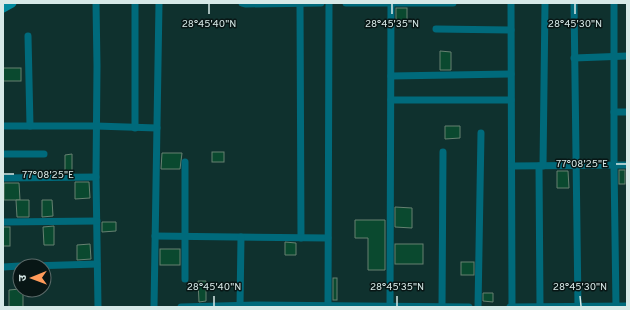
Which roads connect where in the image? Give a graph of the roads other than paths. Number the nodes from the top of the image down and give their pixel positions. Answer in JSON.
{"nodes":[{"id":1,"x":12,"y":3,"type":"edge"},
{"id":2,"x":96,"y":3,"type":"edge"},
{"id":3,"x":135,"y":3,"type":"edge"},
{"id":4,"x":159,"y":3,"type":"edge"},
{"id":5,"x":242,"y":3,"type":"edge"},
{"id":6,"x":300,"y":3,"type":"edge"},
{"id":7,"x":320,"y":3,"type":"edge"},
{"id":8,"x":329,"y":3,"type":"edge"},
{"id":9,"x":346,"y":3,"type":"edge"},
{"id":10,"x":391,"y":3,"type":"edge"},
{"id":11,"x":453,"y":3,"type":"edge"},
{"id":12,"x":511,"y":3,"type":"edge"},
{"id":13,"x":545,"y":3,"type":"edge"},
{"id":14,"x":574,"y":3,"type":"edge"},
{"id":15,"x":614,"y":3,"type":"edge"},
{"id":16,"x":3,"y":8,"type":"edge"},
{"id":17,"x":436,"y":29,"type":"dead end"},
{"id":18,"x":511,"y":30,"type":"junction"},
{"id":19,"x":28,"y":36,"type":"dead end"},
{"id":20,"x":615,"y":56,"type":"junction"},
{"id":21,"x":627,"y":56,"type":"edge"},
{"id":22,"x":574,"y":58,"type":"junction"},
{"id":23,"x":511,"y":74,"type":"junction"},
{"id":24,"x":391,"y":76,"type":"junction"},
{"id":25,"x":391,"y":100,"type":"junction"},
{"id":26,"x":512,"y":100,"type":"junction"},
{"id":27,"x":614,"y":112,"type":"junction"},
{"id":28,"x":627,"y":112,"type":"edge"},
{"id":29,"x":3,"y":126,"type":"edge"},
{"id":30,"x":30,"y":126,"type":"junction"},
{"id":31,"x":96,"y":126,"type":"junction"},
{"id":32,"x":135,"y":128,"type":"junction"},
{"id":33,"x":157,"y":128,"type":"junction"},
{"id":34,"x":481,"y":133,"type":"dead end"},
{"id":35,"x":443,"y":152,"type":"dead end"},
{"id":36,"x":3,"y":154,"type":"edge"},
{"id":37,"x":44,"y":154,"type":"dead end"},
{"id":38,"x":185,"y":162,"type":"dead end"},
{"id":39,"x":577,"y":165,"type":"junction"},
{"id":40,"x":614,"y":165,"type":"junction"},
{"id":41,"x":627,"y":165,"type":"edge"},
{"id":42,"x":512,"y":166,"type":"junction"},
{"id":43,"x":541,"y":166,"type":"junction"},
{"id":44,"x":96,"y":177,"type":"junction"},
{"id":45,"x":3,"y":178,"type":"edge"},
{"id":46,"x":97,"y":221,"type":"junction"},
{"id":47,"x":3,"y":222,"type":"edge"},
{"id":48,"x":155,"y":236,"type":"junction"},
{"id":49,"x":185,"y":236,"type":"junction"},
{"id":50,"x":241,"y":237,"type":"junction"},
{"id":51,"x":301,"y":238,"type":"junction"},
{"id":52,"x":328,"y":238,"type":"junction"},
{"id":53,"x":97,"y":264,"type":"junction"},
{"id":54,"x":52,"y":265,"type":"edge"},
{"id":55,"x":185,"y":279,"type":"dead end"},
{"id":56,"x":231,"y":306,"type":"edge"},
{"id":57,"x":240,"y":306,"type":"junction"},
{"id":58,"x":256,"y":306,"type":"edge"},
{"id":59,"x":293,"y":306,"type":"edge"},
{"id":60,"x":627,"y":306,"type":"edge"},
{"id":61,"x":98,"y":307,"type":"edge"},
{"id":62,"x":154,"y":307,"type":"edge"},
{"id":63,"x":180,"y":307,"type":"edge"},
{"id":64,"x":328,"y":307,"type":"edge"},
{"id":65,"x":390,"y":307,"type":"edge"},
{"id":66,"x":442,"y":307,"type":"edge"},
{"id":67,"x":469,"y":307,"type":"edge"},
{"id":68,"x":478,"y":307,"type":"edge"},
{"id":69,"x":511,"y":307,"type":"edge"},
{"id":70,"x":540,"y":307,"type":"edge"},
{"id":71,"x":578,"y":307,"type":"edge"},
{"id":72,"x":616,"y":307,"type":"edge"}],
"edges":[{"from":1,"to":16,"type":"street"},
{"from":2,"to":31,"type":"street"},
{"from":3,"to":32,"type":"street"},
{"from":4,"to":33,"type":"street"},
{"from":5,"to":6,"type":"street"},
{"from":6,"to":7,"type":"street"},
{"from":6,"to":51,"type":"street"},
{"from":8,"to":52,"type":"street"},
{"from":9,"to":10,"type":"street"},
{"from":10,"to":11,"type":"street"},
{"from":10,"to":24,"type":"street"},
{"from":12,"to":18,"type":"street"},
{"from":13,"to":43,"type":"street"},
{"from":14,"to":22,"type":"street"},
{"from":15,"to":20,"type":"street"},
{"from":17,"to":18,"type":"street"},
{"from":18,"to":23,"type":"street"},
{"from":19,"to":30,"type":"street"},
{"from":20,"to":21,"type":"street"},
{"from":20,"to":22,"type":"street"},
{"from":20,"to":27,"type":"street"},
{"from":22,"to":39,"type":"street"},
{"from":23,"to":24,"type":"street"},
{"from":23,"to":26,"type":"street"},
{"from":24,"to":25,"type":"street"},
{"from":25,"to":26,"type":"street"},
{"from":25,"to":65,"type":"street"},
{"from":26,"to":42,"type":"street"},
{"from":27,"to":28,"type":"street"},
{"from":27,"to":40,"type":"street"},
{"from":29,"to":30,"type":"street"},
{"from":30,"to":31,"type":"street"},
{"from":31,"to":32,"type":"street"},
{"from":31,"to":44,"type":"street"},
{"from":32,"to":33,"type":"street"},
{"from":33,"to":48,"type":"street"},
{"from":34,"to":68,"type":"street"},
{"from":35,"to":66,"type":"street"},
{"from":36,"to":37,"type":"street"},
{"from":38,"to":49,"type":"street"},
{"from":39,"to":40,"type":"street"},
{"from":39,"to":43,"type":"street"},
{"from":39,"to":71,"type":"street"},
{"from":40,"to":41,"type":"street"},
{"from":40,"to":72,"type":"street"},
{"from":42,"to":43,"type":"street"},
{"from":42,"to":69,"type":"street"},
{"from":43,"to":70,"type":"street"},
{"from":44,"to":45,"type":"street"},
{"from":44,"to":46,"type":"street"},
{"from":46,"to":47,"type":"street"},
{"from":46,"to":53,"type":"street"},
{"from":48,"to":49,"type":"street"},
{"from":48,"to":62,"type":"street"},
{"from":49,"to":50,"type":"street"},
{"from":49,"to":55,"type":"street"},
{"from":50,"to":51,"type":"street"},
{"from":50,"to":57,"type":"street"},
{"from":51,"to":52,"type":"street"},
{"from":52,"to":64,"type":"street"},
{"from":53,"to":54,"type":"street"},
{"from":53,"to":61,"type":"street"},
{"from":56,"to":57,"type":"street"},
{"from":56,"to":63,"type":"street"},
{"from":57,"to":58,"type":"street"},
{"from":58,"to":59,"type":"street"},
{"from":59,"to":64,"type":"street"},
{"from":60,"to":72,"type":"street"},
{"from":64,"to":65,"type":"street"},
{"from":65,"to":66,"type":"street"},
{"from":66,"to":67,"type":"street"},
{"from":69,"to":70,"type":"street"},
{"from":70,"to":71,"type":"street"},
{"from":71,"to":72,"type":"street"}]}
